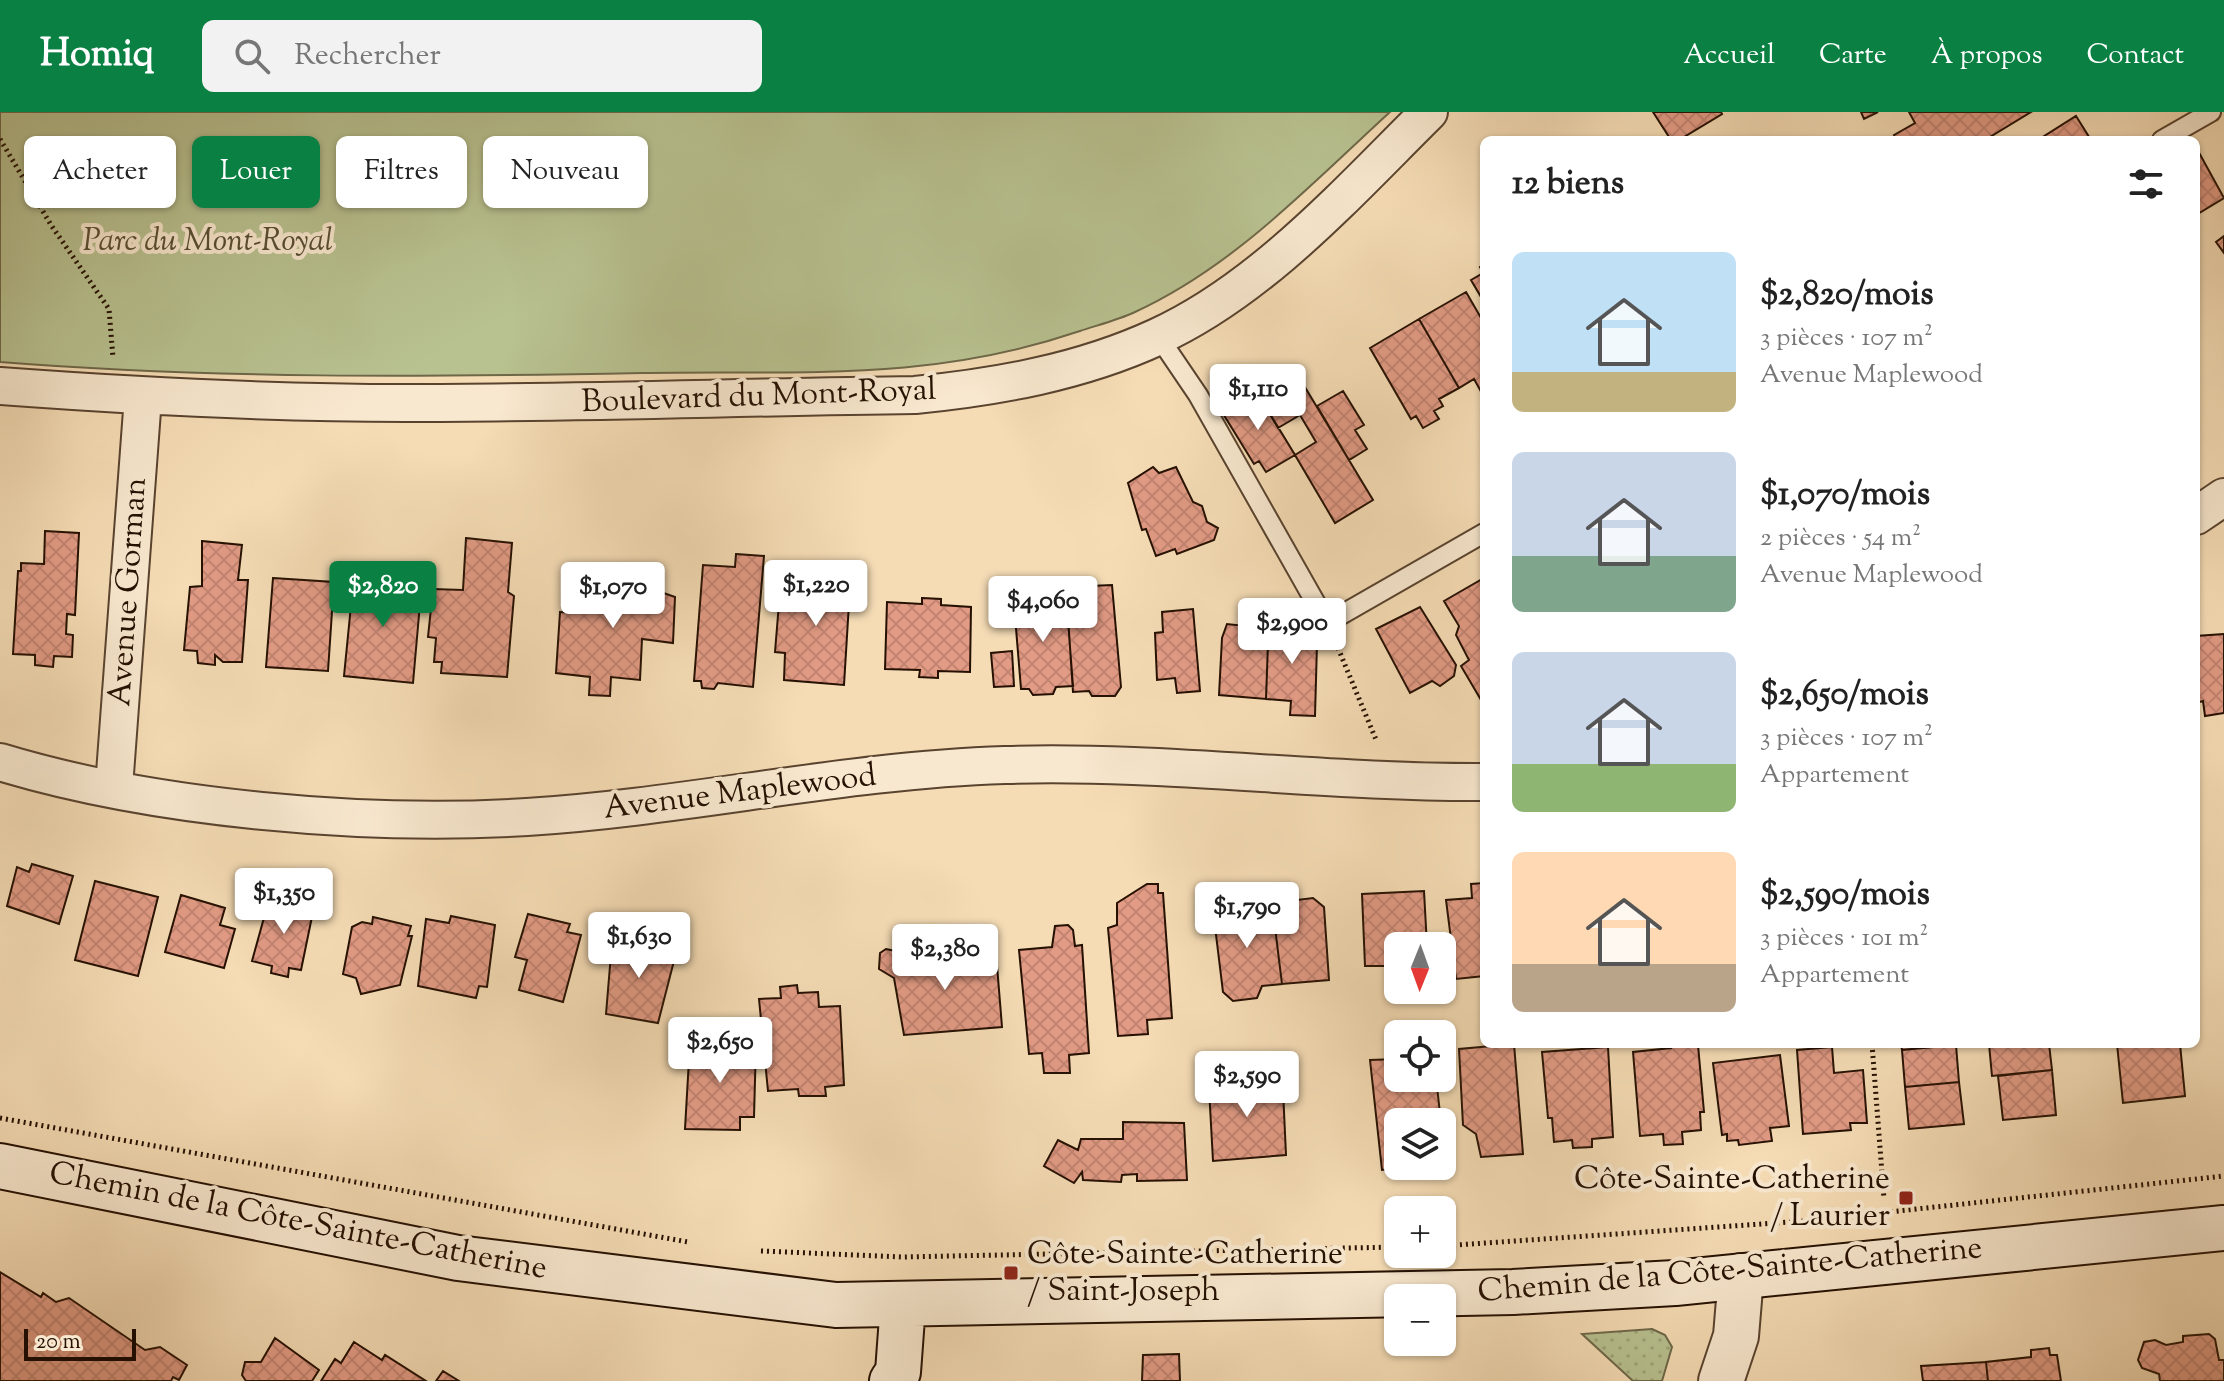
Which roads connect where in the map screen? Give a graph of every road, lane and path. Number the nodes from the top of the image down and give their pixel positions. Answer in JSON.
{"nodes":[{"id":1,"x":1429,"y":112,"type":"edge"},
{"id":2,"x":2211,"y":112,"type":"edge"},
{"id":3,"x":2169,"y":136,"type":"edge"},
{"id":4,"x":0,"y":139,"type":"edge"},
{"id":5,"x":1158,"y":336,"type":"junction"},
{"id":6,"x":114,"y":371,"type":"dead end"},
{"id":7,"x":0,"y":386,"type":"edge"},
{"id":8,"x":143,"y":397,"type":"junction"},
{"id":9,"x":2224,"y":497,"type":"edge"},
{"id":10,"x":2200,"y":513,"type":"edge"},
{"id":11,"x":1480,"y":535,"type":"edge"},
{"id":12,"x":1327,"y":623,"type":"junction"},
{"id":13,"x":1381,"y":750,"type":"dead end"},
{"id":14,"x":0,"y":762,"type":"edge"},
{"id":15,"x":1480,"y":782,"type":"edge"},
{"id":16,"x":114,"y":787,"type":"junction"},
{"id":17,"x":1872,"y":1048,"type":"edge"},
{"id":18,"x":0,"y":1118,"type":"edge"},
{"id":19,"x":0,"y":1166,"type":"edge"},
{"id":20,"x":2224,"y":1176,"type":"edge"},
{"id":21,"x":1884,"y":1199,"type":"dead end"},
{"id":22,"x":2224,"y":1228,"type":"edge"},
{"id":23,"x":695,"y":1243,"type":"dead end"},
{"id":24,"x":1456,"y":1245,"type":"edge"},
{"id":25,"x":1384,"y":1247,"type":"edge"},
{"id":26,"x":749,"y":1250,"type":"dead end"},
{"id":27,"x":1741,"y":1276,"type":"junction"},
{"id":28,"x":903,"y":1304,"type":"junction"},
{"id":29,"x":892,"y":1381,"type":"edge"},
{"id":30,"x":1721,"y":1381,"type":"edge"}],
"edges":[{"from":1,"to":5,"type":"street","name":"Boulevard du Mont-Royal"},
{"from":2,"to":3,"type":"lane"},
{"from":4,"to":6,"type":"path"},
{"from":5,"to":8,"type":"street","name":"Boulevard du Mont-Royal"},
{"from":5,"to":12,"type":"lane"},
{"from":7,"to":8,"type":"street","name":"Boulevard du Mont-Royal"},
{"from":8,"to":16,"type":"street","name":"Avenue Gorman"},
{"from":9,"to":10,"type":"street"},
{"from":11,"to":12,"type":"lane"},
{"from":12,"to":13,"type":"path"},
{"from":14,"to":16,"type":"street","name":"Avenue Maplewood"},
{"from":15,"to":16,"type":"street","name":"Avenue Maplewood"},
{"from":17,"to":21,"type":"path"},
{"from":18,"to":23,"type":"path","name":"Chemin de la Côte-Sainte-Catherine"},
{"from":19,"to":28,"type":"main road","name":"Chemin de la Côte-Sainte-Catherine"},
{"from":20,"to":24,"type":"path","name":"Chemin de la Côte-Sainte-Catherine"},
{"from":22,"to":27,"type":"main road","name":"Chemin de la Côte-Sainte-Catherine"},
{"from":25,"to":26,"type":"path"},
{"from":27,"to":28,"type":"main road","name":"Chemin de la Côte-Sainte-Catherine"},
{"from":27,"to":30,"type":"main road"},
{"from":28,"to":29,"type":"main road"}]}
